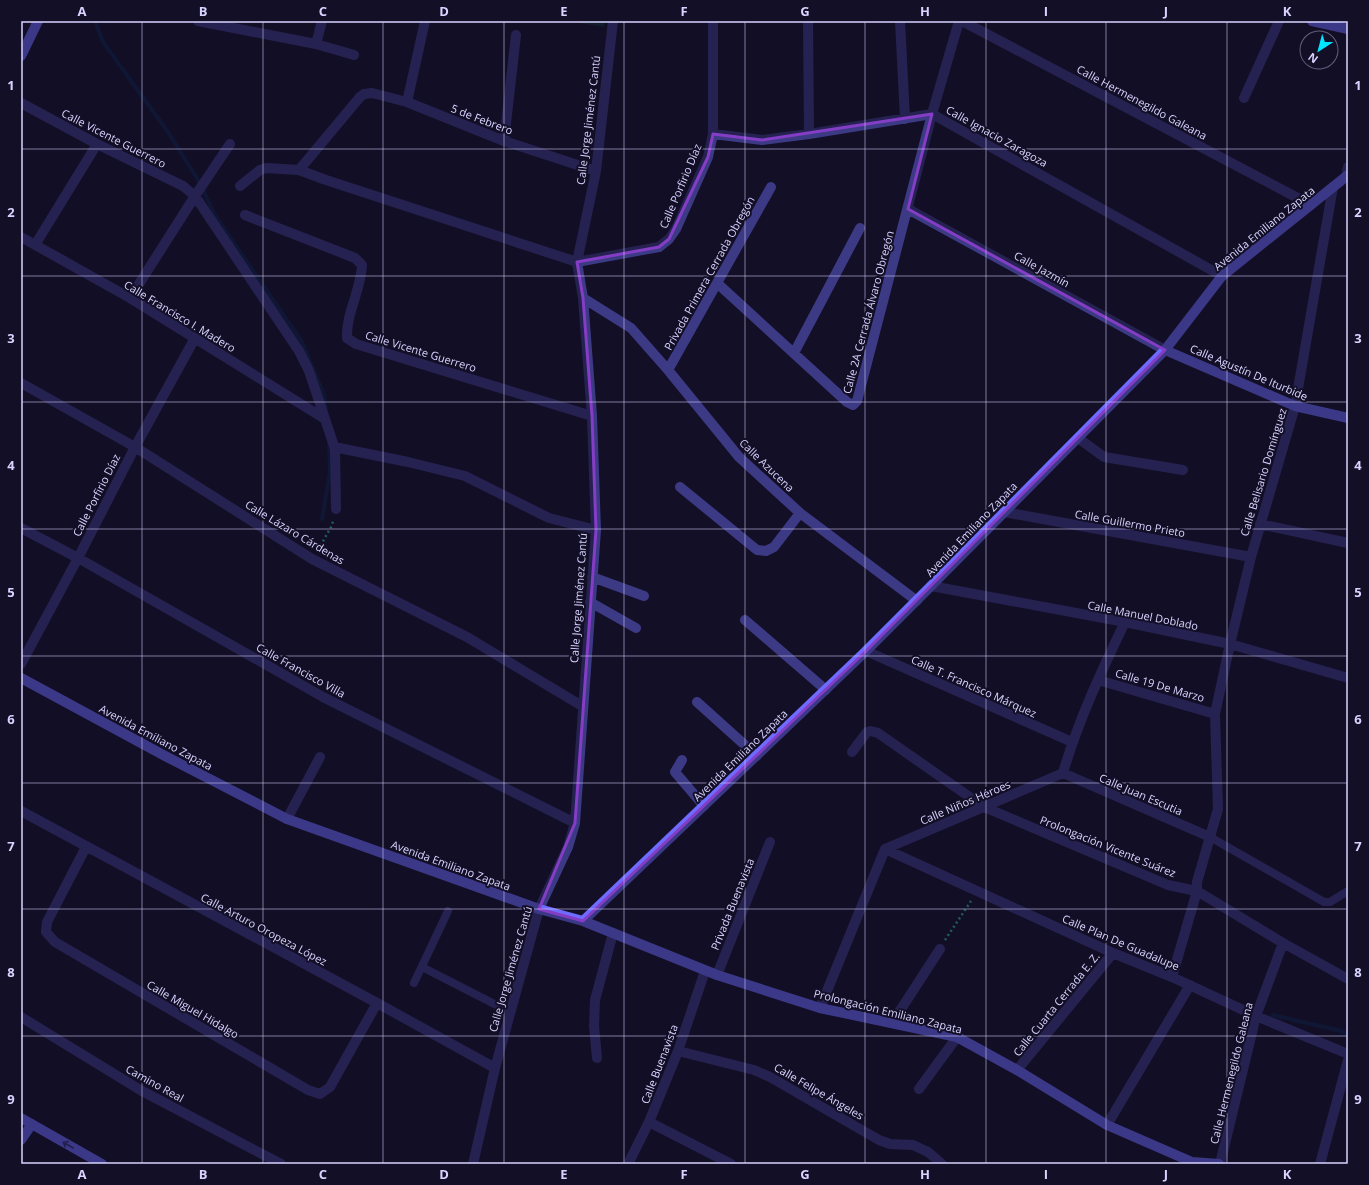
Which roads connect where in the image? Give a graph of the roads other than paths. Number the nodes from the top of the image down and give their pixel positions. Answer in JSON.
{"nodes":[{"id":1,"x":38,"y":21,"type":"edge"},
{"id":2,"x":198,"y":21,"type":"edge"},
{"id":3,"x":322,"y":21,"type":"edge"},
{"id":4,"x":425,"y":21,"type":"edge"},
{"id":5,"x":613,"y":21,"type":"edge"},
{"id":6,"x":713,"y":21,"type":"edge"},
{"id":7,"x":808,"y":21,"type":"edge"},
{"id":8,"x":900,"y":21,"type":"edge"},
{"id":9,"x":959,"y":21,"type":"edge"},
{"id":10,"x":962,"y":21,"type":"edge"},
{"id":11,"x":1279,"y":21,"type":"edge"},
{"id":12,"x":1312,"y":21,"type":"edge"},
{"id":13,"x":213,"y":22,"type":"edge"},
{"id":14,"x":1348,"y":29,"type":"edge"},
{"id":15,"x":516,"y":35,"type":"dead end"},
{"id":16,"x":316,"y":44,"type":"junction"},
{"id":17,"x":354,"y":55,"type":"dead end"},
{"id":18,"x":21,"y":56,"type":"edge"},
{"id":19,"x":1244,"y":98,"type":"dead end"},
{"id":20,"x":407,"y":102,"type":"junction"},
{"id":21,"x":21,"y":103,"type":"edge"},
{"id":22,"x":932,"y":114,"type":"junction"},
{"id":23,"x":905,"y":119,"type":"junction"},
{"id":24,"x":713,"y":134,"type":"junction"},
{"id":25,"x":809,"y":134,"type":"junction"},
{"id":26,"x":504,"y":141,"type":"junction"},
{"id":27,"x":97,"y":144,"type":"junction"},
{"id":28,"x":230,"y":144,"type":"dead end"},
{"id":29,"x":299,"y":170,"type":"junction"},
{"id":30,"x":596,"y":171,"type":"junction"},
{"id":31,"x":1347,"y":174,"type":"edge"},
{"id":32,"x":240,"y":186,"type":"dead end"},
{"id":33,"x":771,"y":187,"type":"dead end"},
{"id":34,"x":1333,"y":187,"type":"junction"},
{"id":35,"x":195,"y":196,"type":"junction"},
{"id":36,"x":1311,"y":204,"type":"junction"},
{"id":37,"x":908,"y":209,"type":"junction"},
{"id":38,"x":245,"y":215,"type":"dead end"},
{"id":39,"x":860,"y":228,"type":"dead end"},
{"id":40,"x":21,"y":237,"type":"edge"},
{"id":41,"x":35,"y":245,"type":"junction"},
{"id":42,"x":577,"y":262,"type":"junction"},
{"id":43,"x":1222,"y":276,"type":"junction"},
{"id":44,"x":717,"y":283,"type":"junction"},
{"id":45,"x":130,"y":298,"type":"junction"},
{"id":46,"x":583,"y":298,"type":"junction"},
{"id":47,"x":195,"y":338,"type":"junction"},
{"id":48,"x":1165,"y":350,"type":"junction"},
{"id":49,"x":794,"y":353,"type":"junction"},
{"id":50,"x":668,"y":370,"type":"junction"},
{"id":51,"x":21,"y":383,"type":"edge"},
{"id":52,"x":1296,"y":406,"type":"junction"},
{"id":53,"x":592,"y":416,"type":"junction"},
{"id":54,"x":1348,"y":418,"type":"edge"},
{"id":55,"x":325,"y":420,"type":"junction"},
{"id":56,"x":1078,"y":438,"type":"junction"},
{"id":57,"x":135,"y":447,"type":"junction"},
{"id":58,"x":337,"y":449,"type":"junction"},
{"id":59,"x":1183,"y":470,"type":"dead end"},
{"id":60,"x":680,"y":487,"type":"dead end"},
{"id":61,"x":336,"y":509,"type":"road end"},
{"id":62,"x":1004,"y":512,"type":"junction"},
{"id":63,"x":800,"y":513,"type":"junction"},
{"id":64,"x":1260,"y":524,"type":"junction"},
{"id":65,"x":21,"y":528,"type":"edge"},
{"id":66,"x":596,"y":530,"type":"junction"},
{"id":67,"x":1348,"y":543,"type":"edge"},
{"id":68,"x":1250,"y":557,"type":"junction"},
{"id":69,"x":78,"y":558,"type":"junction"},
{"id":70,"x":592,"y":577,"type":"junction"},
{"id":71,"x":931,"y":586,"type":"junction"},
{"id":72,"x":644,"y":596,"type":"dead end"},
{"id":73,"x":917,"y":601,"type":"junction"},
{"id":74,"x":590,"y":602,"type":"junction"},
{"id":75,"x":745,"y":620,"type":"dead end"},
{"id":76,"x":1125,"y":622,"type":"junction"},
{"id":77,"x":636,"y":628,"type":"dead end"},
{"id":78,"x":1230,"y":644,"type":"junction"},
{"id":79,"x":866,"y":651,"type":"junction"},
{"id":80,"x":21,"y":664,"type":"edge"},
{"id":81,"x":21,"y":678,"type":"edge"},
{"id":82,"x":1348,"y":678,"type":"edge"},
{"id":83,"x":1098,"y":680,"type":"junction"},
{"id":84,"x":826,"y":690,"type":"junction"},
{"id":85,"x":697,"y":702,"type":"dead end"},
{"id":86,"x":582,"y":706,"type":"junction"},
{"id":87,"x":1215,"y":714,"type":"junction"},
{"id":88,"x":1072,"y":742,"type":"junction"},
{"id":89,"x":852,"y":752,"type":"dead end"},
{"id":90,"x":756,"y":756,"type":"junction"},
{"id":91,"x":320,"y":757,"type":"dead end"},
{"id":92,"x":682,"y":760,"type":"dead end"},
{"id":93,"x":1063,"y":773,"type":"junction"},
{"id":94,"x":704,"y":806,"type":"junction"},
{"id":95,"x":984,"y":807,"type":"junction"},
{"id":96,"x":21,"y":811,"type":"edge"},
{"id":97,"x":287,"y":819,"type":"junction"},
{"id":98,"x":575,"y":823,"type":"junction"},
{"id":99,"x":1210,"y":837,"type":"junction"},
{"id":100,"x":770,"y":842,"type":"dead end"},
{"id":101,"x":86,"y":847,"type":"junction"},
{"id":102,"x":886,"y":849,"type":"junction"},
{"id":103,"x":1197,"y":891,"type":"junction"},
{"id":104,"x":1348,"y":891,"type":"edge"},
{"id":105,"x":539,"y":909,"type":"junction"},
{"id":106,"x":448,"y":911,"type":"dead end"},
{"id":107,"x":583,"y":922,"type":"junction"},
{"id":108,"x":613,"y":934,"type":"junction"},
{"id":109,"x":1283,"y":943,"type":"junction"},
{"id":110,"x":940,"y":949,"type":"road end"},
{"id":111,"x":1113,"y":953,"type":"junction"},
{"id":112,"x":422,"y":967,"type":"junction"},
{"id":113,"x":706,"y":971,"type":"junction"},
{"id":114,"x":717,"y":975,"type":"junction"},
{"id":115,"x":1172,"y":977,"type":"junction"},
{"id":116,"x":1348,"y":979,"type":"edge"},
{"id":117,"x":414,"y":984,"type":"dead end"},
{"id":118,"x":1190,"y":985,"type":"junction"},
{"id":119,"x":377,"y":1003,"type":"junction"},
{"id":120,"x":820,"y":1008,"type":"junction"},
{"id":121,"x":510,"y":1012,"type":"junction"},
{"id":122,"x":1256,"y":1016,"type":"junction"},
{"id":123,"x":21,"y":1017,"type":"edge"},
{"id":124,"x":892,"y":1023,"type":"junction"},
{"id":125,"x":957,"y":1037,"type":"junction"},
{"id":126,"x":678,"y":1051,"type":"junction"},
{"id":127,"x":1348,"y":1054,"type":"edge"},
{"id":128,"x":597,"y":1058,"type":"dead end"},
{"id":129,"x":1348,"y":1060,"type":"edge"},
{"id":130,"x":495,"y":1068,"type":"junction"},
{"id":131,"x":1017,"y":1070,"type":"junction"},
{"id":132,"x":919,"y":1090,"type":"dead end"},
{"id":133,"x":21,"y":1118,"type":"edge"},
{"id":134,"x":649,"y":1122,"type":"junction"},
{"id":135,"x":32,"y":1124,"type":"junction"},
{"id":136,"x":1107,"y":1125,"type":"junction"},
{"id":137,"x":21,"y":1140,"type":"edge"},
{"id":138,"x":1191,"y":1163,"type":"edge"},
{"id":139,"x":102,"y":1164,"type":"edge"},
{"id":140,"x":281,"y":1164,"type":"edge"},
{"id":141,"x":473,"y":1164,"type":"edge"},
{"id":142,"x":628,"y":1164,"type":"edge"},
{"id":143,"x":731,"y":1164,"type":"edge"},
{"id":144,"x":942,"y":1164,"type":"edge"},
{"id":145,"x":1220,"y":1164,"type":"edge"},
{"id":146,"x":1320,"y":1164,"type":"edge"}],
"edges":[{"from":1,"to":18,"type":"street"},
{"from":2,"to":13,"type":"street"},
{"from":3,"to":16,"type":"street"},
{"from":4,"to":20,"type":"street"},
{"from":5,"to":30,"type":"street","name":"Calle Jorge Jiménez Cantú"},
{"from":6,"to":24,"type":"street","name":"Calle Porfirio Díaz"},
{"from":7,"to":25,"type":"street"},
{"from":8,"to":23,"type":"street"},
{"from":9,"to":22,"type":"street"},
{"from":10,"to":36,"type":"street","name":"Calle Hermenegildo Galeana"},
{"from":11,"to":19,"type":"street"},
{"from":12,"to":14,"type":"street"},
{"from":13,"to":16,"type":"street"},
{"from":15,"to":26,"type":"street"},
{"from":16,"to":17,"type":"street"},
{"from":20,"to":26,"type":"street","name":"5 de Febrero"},
{"from":20,"to":29,"type":"street","name":"5 de Febrero"},
{"from":21,"to":27,"type":"street","name":"Calle Vicente Guerrero"},
{"from":22,"to":23,"type":"street","name":"Calle Ignacio Zaragoza"},
{"from":22,"to":37,"type":"street"},
{"from":22,"to":43,"type":"street","name":"Calle Ignacio Zaragoza"},
{"from":23,"to":25,"type":"street","name":"Calle Ignacio Zaragoza"},
{"from":24,"to":25,"type":"street","name":"Calle Ignacio Zaragoza"},
{"from":24,"to":42,"type":"street","name":"Calle Porfirio Díaz"},
{"from":26,"to":30,"type":"street","name":"5 de Febrero"},
{"from":27,"to":35,"type":"street","name":"Calle Vicente Guerrero"},
{"from":27,"to":41,"type":"street"},
{"from":28,"to":35,"type":"street"},
{"from":29,"to":32,"type":"street"},
{"from":29,"to":42,"type":"street"},
{"from":30,"to":42,"type":"street","name":"Calle Jorge Jiménez Cantú"},
{"from":31,"to":34,"type":"street","name":"Avenida Emiliano Zapata"},
{"from":33,"to":44,"type":"street","name":"Privada Primera Cerrada Obregón"},
{"from":34,"to":36,"type":"street","name":"Avenida Emiliano Zapata"},
{"from":34,"to":52,"type":"street","name":"Calle Belisario Domínguez"},
{"from":35,"to":45,"type":"street"},
{"from":35,"to":55,"type":"street","name":"Calle Vicente Guerrero"},
{"from":36,"to":43,"type":"street","name":"Avenida Emiliano Zapata"},
{"from":37,"to":48,"type":"street","name":"Calle Jazmín"},
{"from":37,"to":49,"type":"street","name":"Calle 2A Cerrada Álvaro Obregón"},
{"from":38,"to":53,"type":"street","name":"Calle Vicente Guerrero"},
{"from":39,"to":49,"type":"street"},
{"from":40,"to":41,"type":"street","name":"Calle Francisco I. Madero"},
{"from":41,"to":45,"type":"street","name":"Calle Francisco I. Madero"},
{"from":42,"to":46,"type":"street","name":"Calle Jorge Jiménez Cantú"},
{"from":43,"to":48,"type":"street","name":"Avenida Emiliano Zapata"},
{"from":44,"to":49,"type":"street","name":"Calle 2A Cerrada Álvaro Obregón"},
{"from":44,"to":50,"type":"street","name":"Privada Primera Cerrada Obregón"},
{"from":45,"to":47,"type":"street","name":"Calle Francisco I. Madero"},
{"from":46,"to":50,"type":"street","name":"Calle Azucena"},
{"from":46,"to":53,"type":"street","name":"Calle Jorge Jiménez Cantú"},
{"from":47,"to":55,"type":"street","name":"Calle Francisco I. Madero"},
{"from":47,"to":57,"type":"street","name":"Calle Porfirio Díaz"},
{"from":48,"to":52,"type":"street","name":"Calle Agustín De Iturbide"},
{"from":48,"to":56,"type":"street","name":"Avenida Emiliano Zapata"},
{"from":50,"to":63,"type":"street","name":"Calle Azucena"},
{"from":51,"to":57,"type":"street","name":"Calle Lázaro Cárdenas"},
{"from":52,"to":54,"type":"street","name":"Calle Agustín De Iturbide"},
{"from":52,"to":64,"type":"street","name":"Calle Belisario Domínguez"},
{"from":53,"to":66,"type":"street","name":"Calle Jorge Jiménez Cantú"},
{"from":55,"to":58,"type":"street","name":"Calle Vicente Guerrero"},
{"from":56,"to":59,"type":"street"},
{"from":56,"to":62,"type":"street","name":"Avenida Emiliano Zapata"},
{"from":57,"to":69,"type":"street","name":"Calle Porfirio Díaz"},
{"from":57,"to":86,"type":"street","name":"Calle Lázaro Cárdenas"},
{"from":58,"to":61,"type":"street","name":"Calle Vicente Guerrero"},
{"from":58,"to":66,"type":"street"},
{"from":60,"to":63,"type":"street"},
{"from":62,"to":68,"type":"street","name":"Calle Guillermo Prieto"},
{"from":62,"to":71,"type":"street","name":"Avenida Emiliano Zapata"},
{"from":63,"to":73,"type":"street","name":"Calle Azucena"},
{"from":64,"to":67,"type":"street"},
{"from":64,"to":68,"type":"street","name":"Calle Belisario Domínguez"},
{"from":65,"to":69,"type":"street","name":"Calle Francisco Villa"},
{"from":66,"to":70,"type":"street","name":"Calle Jorge Jiménez Cantú"},
{"from":68,"to":78,"type":"street","name":"Calle Belisario Domínguez"},
{"from":69,"to":80,"type":"street","name":"Calle Porfirio Díaz"},
{"from":69,"to":98,"type":"street","name":"Calle Francisco Villa"},
{"from":70,"to":72,"type":"street"},
{"from":70,"to":74,"type":"street","name":"Calle Jorge Jiménez Cantú"},
{"from":71,"to":73,"type":"street","name":"Avenida Emiliano Zapata"},
{"from":71,"to":76,"type":"street","name":"Calle Manuel Doblado"},
{"from":73,"to":79,"type":"street","name":"Avenida Emiliano Zapata"},
{"from":74,"to":77,"type":"street"},
{"from":74,"to":86,"type":"street","name":"Calle Jorge Jiménez Cantú"},
{"from":75,"to":84,"type":"street"},
{"from":76,"to":78,"type":"street","name":"Calle Manuel Doblado"},
{"from":76,"to":83,"type":"street"},
{"from":78,"to":82,"type":"street","name":"Calle Manuel Doblado"},
{"from":78,"to":87,"type":"street","name":"Calle Belisario Domínguez"},
{"from":79,"to":84,"type":"street","name":"Avenida Emiliano Zapata"},
{"from":79,"to":88,"type":"street","name":"Calle T. Francisco Márquez"},
{"from":81,"to":97,"type":"street","name":"Avenida Emiliano Zapata"},
{"from":83,"to":87,"type":"street","name":"Calle 19 De Marzo"},
{"from":83,"to":88,"type":"street"},
{"from":84,"to":90,"type":"street","name":"Avenida Emiliano Zapata"},
{"from":85,"to":90,"type":"street"},
{"from":86,"to":98,"type":"street","name":"Calle Jorge Jiménez Cantú"},
{"from":87,"to":99,"type":"street","name":"Calle Belisario Domínguez"},
{"from":88,"to":93,"type":"street"},
{"from":89,"to":95,"type":"street","name":"Prolongación Vicente Suárez"},
{"from":90,"to":94,"type":"street","name":"Avenida Emiliano Zapata"},
{"from":91,"to":97,"type":"street"},
{"from":92,"to":94,"type":"street"},
{"from":93,"to":95,"type":"street","name":"Calle Niños Héroes"},
{"from":93,"to":99,"type":"street","name":"Calle Juan Escutia"},
{"from":94,"to":107,"type":"street","name":"Avenida Emiliano Zapata"},
{"from":95,"to":102,"type":"street","name":"Calle Niños Héroes"},
{"from":95,"to":103,"type":"street","name":"Prolongación Vicente Suárez"},
{"from":96,"to":101,"type":"street","name":"Calle Arturo Oropeza López"},
{"from":97,"to":105,"type":"street","name":"Avenida Emiliano Zapata"},
{"from":98,"to":105,"type":"street","name":"Calle Jorge Jiménez Cantú"},
{"from":99,"to":103,"type":"street","name":"Calle Belisario Domínguez"},
{"from":99,"to":104,"type":"lane"},
{"from":100,"to":114,"type":"street","name":"Privada Buenavista"},
{"from":101,"to":119,"type":"street","name":"Calle Arturo Oropeza López"},
{"from":101,"to":119,"type":"street","name":"Calle Miguel Hidalgo"},
{"from":102,"to":111,"type":"street","name":"Calle Plan De Guadalupe"},
{"from":102,"to":120,"type":"street"},
{"from":103,"to":109,"type":"street","name":"Prolongación Vicente Suárez"},
{"from":103,"to":115,"type":"street","name":"Calle Belisario Domínguez"},
{"from":105,"to":107,"type":"street","name":"Avenida Emiliano Zapata"},
{"from":105,"to":121,"type":"street","name":"Calle Jorge Jiménez Cantú"},
{"from":106,"to":112,"type":"lane"},
{"from":107,"to":108,"type":"street","name":"Prolongación Emiliano Zapata"},
{"from":108,"to":113,"type":"street","name":"Prolongación Emiliano Zapata"},
{"from":108,"to":128,"type":"street"},
{"from":109,"to":116,"type":"street","name":"Prolongación Vicente Suárez"},
{"from":109,"to":122,"type":"street","name":"Calle Hermenegildo Galeana"},
{"from":110,"to":124,"type":"street"},
{"from":111,"to":115,"type":"street","name":"Calle Plan De Guadalupe"},
{"from":111,"to":131,"type":"street","name":"Calle Cuarta Cerrada E. Z."},
{"from":112,"to":117,"type":"lane"},
{"from":112,"to":121,"type":"lane"},
{"from":113,"to":114,"type":"street","name":"Prolongación Emiliano Zapata"},
{"from":113,"to":126,"type":"street","name":"Calle Buenavista"},
{"from":114,"to":120,"type":"street","name":"Prolongación Emiliano Zapata"},
{"from":115,"to":118,"type":"street","name":"Calle Plan De Guadalupe"},
{"from":118,"to":122,"type":"street","name":"Calle Plan De Guadalupe"},
{"from":118,"to":136,"type":"street"},
{"from":119,"to":130,"type":"street","name":"Calle Arturo Oropeza López"},
{"from":120,"to":124,"type":"street","name":"Prolongación Emiliano Zapata"},
{"from":121,"to":130,"type":"street","name":"Calle Jorge Jiménez Cantú"},
{"from":122,"to":127,"type":"street","name":"Calle Plan De Guadalupe"},
{"from":122,"to":145,"type":"street","name":"Calle Hermenegildo Galeana"},
{"from":123,"to":140,"type":"street","name":"Camino Real"},
{"from":124,"to":125,"type":"street","name":"Prolongación Emiliano Zapata"},
{"from":125,"to":131,"type":"street","name":"Prolongación Emiliano Zapata"},
{"from":125,"to":132,"type":"street"},
{"from":126,"to":134,"type":"street","name":"Calle Buenavista"},
{"from":126,"to":144,"type":"street","name":"Calle Felipe Ángeles"},
{"from":129,"to":146,"type":"street"},
{"from":130,"to":141,"type":"street","name":"Calle Jorge Jiménez Cantú"},
{"from":131,"to":136,"type":"street","name":"Prolongación Emiliano Zapata"},
{"from":133,"to":135,"type":"street"},
{"from":134,"to":142,"type":"street","name":"Calle Buenavista"},
{"from":134,"to":143,"type":"street"},
{"from":135,"to":137,"type":"street"},
{"from":139,"to":135,"type":"street","one_way":true},
{"from":136,"to":138,"type":"street","name":"Prolongación Emiliano Zapata"},
{"from":138,"to":145,"type":"street","name":"Prolongación Emiliano Zapata"}]}
